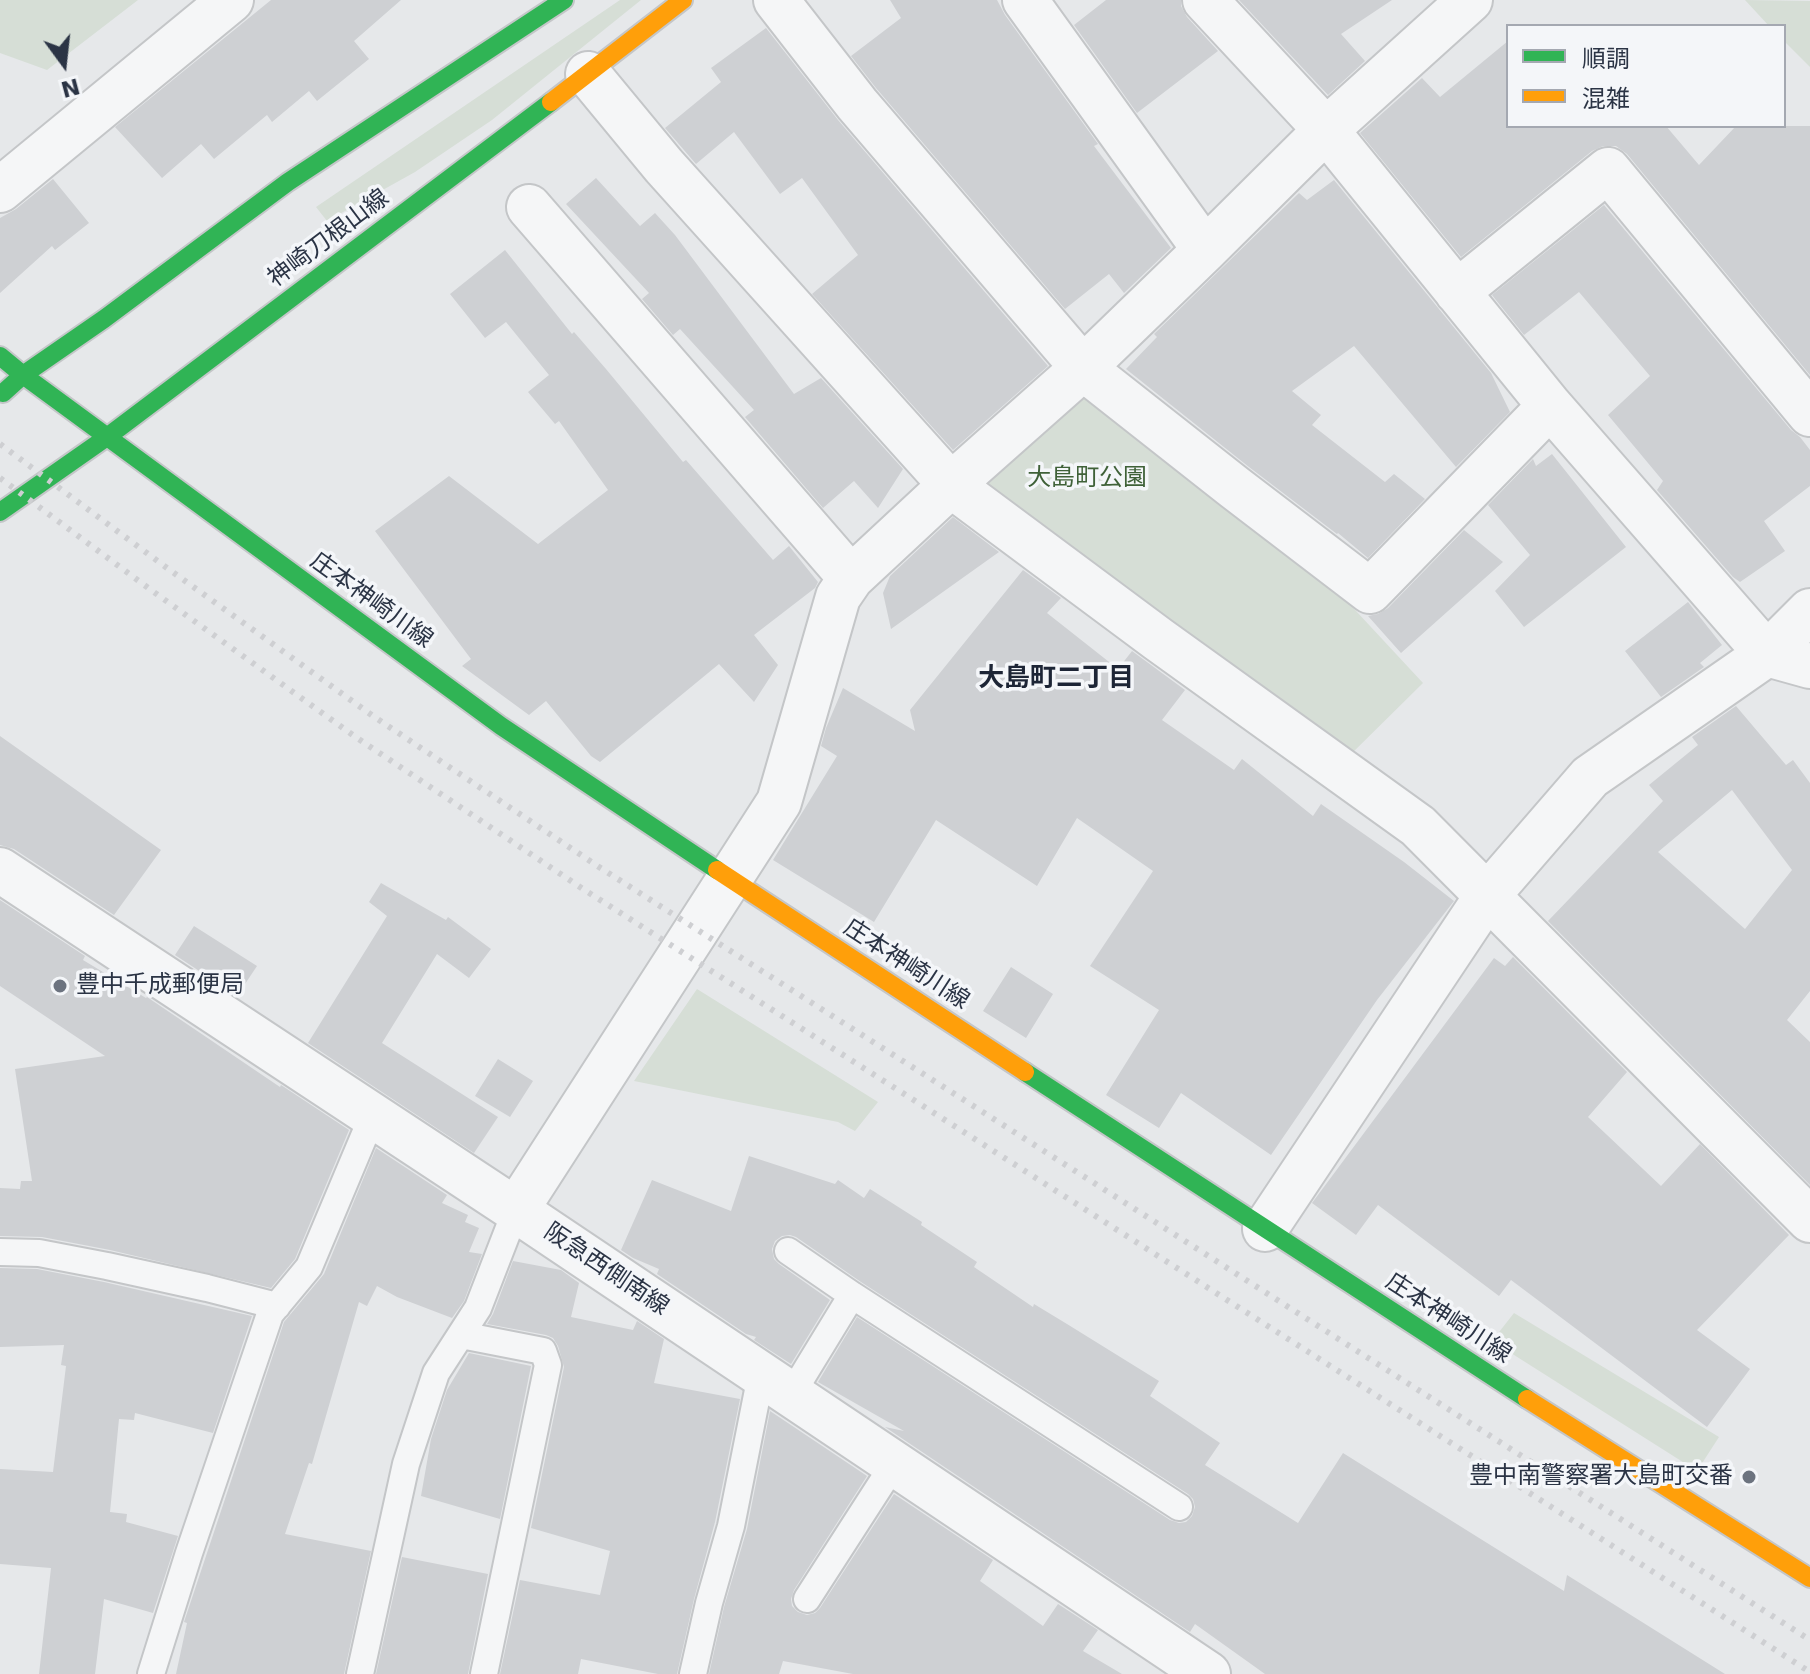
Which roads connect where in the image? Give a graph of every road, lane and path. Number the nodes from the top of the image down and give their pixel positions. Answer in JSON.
{"nodes":[{"id":1,"x":231,"y":0,"type":"edge"},
{"id":2,"x":564,"y":0,"type":"edge"},
{"id":3,"x":683,"y":0,"type":"edge"},
{"id":4,"x":776,"y":0,"type":"edge"},
{"id":5,"x":1025,"y":0,"type":"edge"},
{"id":6,"x":1205,"y":0,"type":"edge"},
{"id":7,"x":1470,"y":0,"type":"edge"},
{"id":8,"x":588,"y":74,"type":"junction"},
{"id":9,"x":1326,"y":130,"type":"junction"},
{"id":10,"x":0,"y":190,"type":"edge"},
{"id":11,"x":529,"y":207,"type":"dead end"},
{"id":12,"x":1205,"y":250,"type":"junction"},
{"id":13,"x":1457,"y":292,"type":"junction"},
{"id":14,"x":0,"y":356,"type":"edge"},
{"id":15,"x":1083,"y":368,"type":"junction"},
{"id":16,"x":23,"y":375,"type":"junction"},
{"id":17,"x":0,"y":395,"type":"edge"},
{"id":18,"x":1550,"y":406,"type":"junction"},
{"id":19,"x":1810,"y":414,"type":"edge"},
{"id":20,"x":107,"y":437,"type":"junction"},
{"id":21,"x":951,"y":485,"type":"junction"},
{"id":22,"x":0,"y":512,"type":"edge"},
{"id":23,"x":851,"y":578,"type":"junction"},
{"id":24,"x":1810,"y":611,"type":"edge"},
{"id":25,"x":1767,"y":654,"type":"junction"},
{"id":26,"x":1810,"y":666,"type":"edge"},
{"id":27,"x":0,"y":870,"type":"edge"},
{"id":28,"x":730,"y":879,"type":"junction"},
{"id":29,"x":1487,"y":896,"type":"junction"},
{"id":30,"x":373,"y":1115,"type":"junction"},
{"id":31,"x":516,"y":1210,"type":"junction"},
{"id":32,"x":1810,"y":1220,"type":"edge"},
{"id":33,"x":1265,"y":1229,"type":"junction"},
{"id":34,"x":788,"y":1251,"type":"dead end"},
{"id":35,"x":0,"y":1252,"type":"edge"},
{"id":36,"x":852,"y":1295,"type":"junction"},
{"id":37,"x":277,"y":1306,"type":"junction"},
{"id":38,"x":461,"y":1335,"type":"junction"},
{"id":39,"x":776,"y":1385,"type":"junction"},
{"id":40,"x":894,"y":1464,"type":"junction"},
{"id":41,"x":1179,"y":1507,"type":"dead end"},
{"id":42,"x":1810,"y":1578,"type":"edge"},
{"id":43,"x":807,"y":1599,"type":"dead end"},
{"id":44,"x":151,"y":1674,"type":"edge"},
{"id":45,"x":360,"y":1674,"type":"edge"},
{"id":46,"x":484,"y":1674,"type":"edge"},
{"id":47,"x":693,"y":1674,"type":"edge"},
{"id":48,"x":1208,"y":1674,"type":"edge"}],
"edges":[{"from":1,"to":10,"type":"street"},
{"from":2,"to":16,"type":"street"},
{"from":3,"to":8,"type":"street","name":"神崎刀根山線"},
{"from":4,"to":15,"type":"street"},
{"from":5,"to":12,"type":"street"},
{"from":6,"to":9,"type":"street"},
{"from":7,"to":9,"type":"street"},
{"from":8,"to":20,"type":"street","name":"神崎刀根山線"},
{"from":8,"to":21,"type":"street"},
{"from":9,"to":12,"type":"street"},
{"from":9,"to":13,"type":"street"},
{"from":11,"to":23,"type":"street"},
{"from":12,"to":15,"type":"street"},
{"from":13,"to":18,"type":"street"},
{"from":13,"to":19,"type":"street"},
{"from":14,"to":16,"type":"street","name":"庄本神崎川線"},
{"from":15,"to":18,"type":"street"},
{"from":15,"to":21,"type":"street"},
{"from":16,"to":17,"type":"street"},
{"from":16,"to":20,"type":"street","name":"庄本神崎川線"},
{"from":18,"to":25,"type":"street"},
{"from":20,"to":22,"type":"street","name":"神崎刀根山線"},
{"from":20,"to":28,"type":"street","name":"庄本神崎川線"},
{"from":21,"to":23,"type":"street"},
{"from":21,"to":29,"type":"street"},
{"from":23,"to":28,"type":"street"},
{"from":24,"to":25,"type":"street"},
{"from":25,"to":26,"type":"street"},
{"from":25,"to":29,"type":"street"},
{"from":27,"to":30,"type":"street","name":"阪急西側南線"},
{"from":28,"to":31,"type":"street"},
{"from":28,"to":33,"type":"street","name":"庄本神崎川線"},
{"from":29,"to":32,"type":"street"},
{"from":29,"to":33,"type":"street"},
{"from":30,"to":31,"type":"street","name":"阪急西側南線"},
{"from":30,"to":37,"type":"lane"},
{"from":31,"to":38,"type":"lane"},
{"from":31,"to":39,"type":"street","name":"阪急西側南線"},
{"from":33,"to":42,"type":"street","name":"庄本神崎川線"},
{"from":34,"to":36,"type":"lane"},
{"from":35,"to":37,"type":"lane"},
{"from":36,"to":39,"type":"lane"},
{"from":36,"to":41,"type":"lane"},
{"from":37,"to":44,"type":"lane"},
{"from":38,"to":45,"type":"lane"},
{"from":38,"to":46,"type":"lane"},
{"from":39,"to":40,"type":"street","name":"阪急西側南線"},
{"from":39,"to":47,"type":"lane"},
{"from":40,"to":43,"type":"lane"},
{"from":40,"to":48,"type":"street","name":"阪急西側南線"}]}
